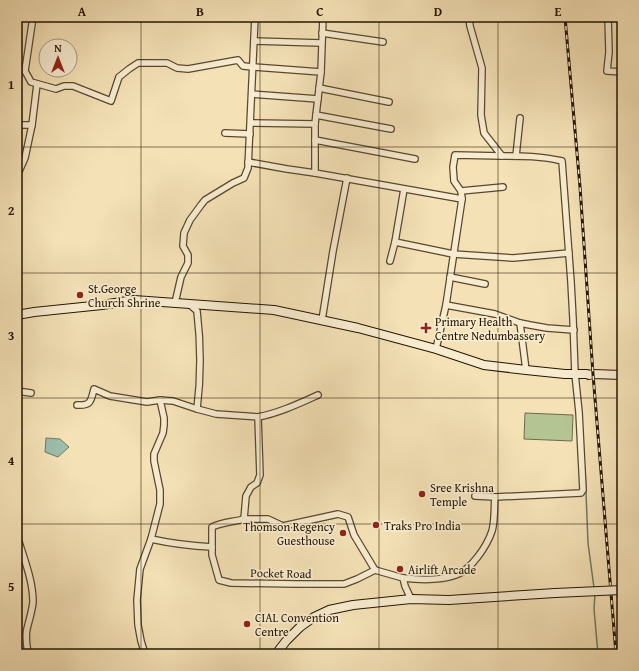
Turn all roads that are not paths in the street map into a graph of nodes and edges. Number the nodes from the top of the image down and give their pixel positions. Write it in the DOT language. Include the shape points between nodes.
graph roads {
  1 [pos="33,17"];
  2 [pos="255,17"];
  3 [pos="323,17"];
  4 [pos="469,17"];
  5 [pos="608,17"];
  6 [pos="322,33"];
  7 [pos="254,41"];
  8 [pos="382,42"];
  9 [pos="321,43"];
  10 [pos="253,67"];
  11 [pos="321,72"];
  12 [pos="622,72"];
  13 [pos="37,84"];
  14 [pos="319,88"];
  15 [pos="252,94"];
  16 [pos="318,98"];
  17 [pos="389,102"];
  18 [pos="316,115"];
  19 [pos="520,118"];
  20 [pos="251,123"];
  21 [pos="315,124"];
  22 [pos="17,125"];
  23 [pos="32,125"];
  24 [pos="391,129"];
  25 [pos="225,133"];
  26 [pos="250,134"];
  27 [pos="315,140"];
  28 [pos="502,156"];
  29 [pos="516,156"];
  30 [pos="415,159"];
  31 [pos="248,162"];
  32 [pos="315,173"];
  33 [pos="17,176"];
  34 [pos="347,178"];
  35 [pos="503,187"];
  36 [pos="404,189"];
  37 [pos="461,191"];
  38 [pos="462,199"];
  39 [pos="395,242"];
  40 [pos="569,253"];
  41 [pos="454,254"];
  42 [pos="390,261"];
  43 [pos="450,277"];
  44 [pos="485,284"];
  45 [pos="175,303"];
  46 [pos="189,304"];
  47 [pos="446,305"];
  48 [pos="17,315"];
  49 [pos="322,320"];
  50 [pos="520,322"];
  51 [pos="574,330"];
  52 [pos="436,348"];
  53 [pos="526,370"];
  54 [pos="575,374"];
  55 [pos="622,375"];
  56 [pos="17,391"];
  57 [pos="31,393"];
  58 [pos="318,395"];
  59 [pos="160,400"];
  60 [pos="77,405"];
  61 [pos="197,409"];
  62 [pos="258,416"];
  63 [pos="475,496"];
  64 [pos="495,497"];
  65 [pos="244,519"];
  66 [pos="17,535"];
  67 [pos="151,539"];
  68 [pos="212,547"];
  69 [pos="375,570"];
  70 [pos="403,578"];
  71 [pos="622,590"];
  72 [pos="411,598"];
  73 [pos="28,654"];
  74 [pos="145,654"];
  75 [pos="276,654"];
  1 -- 13 [label="street" via="25,71 31,82"];
  2 -- 7 [label="street"];
  3 -- 6 [label="street"];
  4 -- 28 [label="street" via="482,68 481,115 484,133"];
  5 -- 12 [label="street" via="607,72"];
  6 -- 8 [label="street"];
  6 -- 9 [label="street"];
  7 -- 9 [label="street"];
  7 -- 10 [label="street"];
  9 -- 11 [label="street"];
  10 -- 11 [label="street"];
  10 -- 13 [label="street" via="243,66 238,60 188,69 177,68 167,63 138,63 119,77 111,101 73,86 56,89"];
  10 -- 15 [label="street"];
  11 -- 14 [label="street"];
  13 -- 23 [label="street"];
  14 -- 16 [label="street"];
  14 -- 17 [label="street"];
  15 -- 16 [label="street"];
  15 -- 20 [label="street"];
  16 -- 18 [label="street"];
  18 -- 21 [label="street"];
  18 -- 24 [label="street"];
  19 -- 29 [label="street"];
  20 -- 21 [label="street"];
  20 -- 26 [label="street"];
  21 -- 27 [label="street"];
  22 -- 23 [label="street"];
  23 -- 33 [label="street" via="25,158"];
  25 -- 26 [label="street"];
  26 -- 31 [label="street"];
  27 -- 30 [label="street"];
  27 -- 32 [label="street"];
  28 -- 29 [label="street"];
  28 -- 37 [label="street" via="455,156 454,181"];
  29 -- 40 [label="street" via="562,161"];
  31 -- 32 [label="street"];
  31 -- 45 [label="street" via="244,178 205,200 190,220 184,233 183,246 188,255 188,263 181,277"];
  32 -- 34 [label="street"];
  34 -- 36 [label="street"];
  34 -- 49 [label="street"];
  35 -- 37 [label="street"];
  36 -- 38 [label="street"];
  36 -- 39 [label="street"];
  37 -- 38 [label="street"];
  38 -- 41 [label="street"];
  39 -- 41 [label="street"];
  39 -- 42 [label="street"];
  40 -- 41 [label="street" via="513,258"];
  40 -- 51 [label="street"];
  41 -- 43 [label="street"];
  43 -- 44 [label="street"];
  43 -- 47 [label="street"];
  45 -- 46 [label="main road"];
  45 -- 48 [label="main road" via="134,300"];
  46 -- 49 [label="main road" via="274,310"];
  46 -- 61 [label="street" via="197,311 200,336 200,390"];
  47 -- 50 [label="street" via="495,314"];
  47 -- 52 [label="street"];
  49 -- 52 [label="main road"];
  50 -- 51 [label="street"];
  50 -- 53 [label="street"];
  51 -- 54 [label="street"];
  52 -- 53 [label="main road" via="484,365"];
  53 -- 54 [label="main road"];
  54 -- 55 [label="main road"];
  54 -- 64 [label="street" via="582,492"];
  56 -- 57 [label="street"];
  58 -- 62 [label="street" via="293,407"];
  59 -- 60 [label="street" via="147,402 110,396 94,389 89,403"];
  59 -- 61 [label="street" via="173,401"];
  59 -- 67 [label="street" via="164,425 154,461 160,504"];
  61 -- 62 [label="street" via="216,414"];
  62 -- 65 [label="street" via="260,475 246,496"];
  63 -- 64 [label="street"];
  64 -- 70 [label="street" via="492,531 483,550 472,564 457,575 441,578"];
  65 -- 68 [label="street, Pocket Road" via="212,527"];
  65 -- 69 [label="street" via="268,519 283,526 338,514 348,517 354,535"];
  66 -- 73 [label="street" via="32,594 32,613 26,636"];
  67 -- 68 [label="street"];
  67 -- 74 [label="street" via="140,569 138,600 138,625"];
  68 -- 69 [label="street, Pocket Road" via="219,580 231,583 344,584"];
  69 -- 70 [label="street"];
  70 -- 72 [label="street"];
  71 -- 72 [label="main road, bridge" via="449,600"];
  72 -- 75 [label="main road" via="329,610 300,627"];
}
